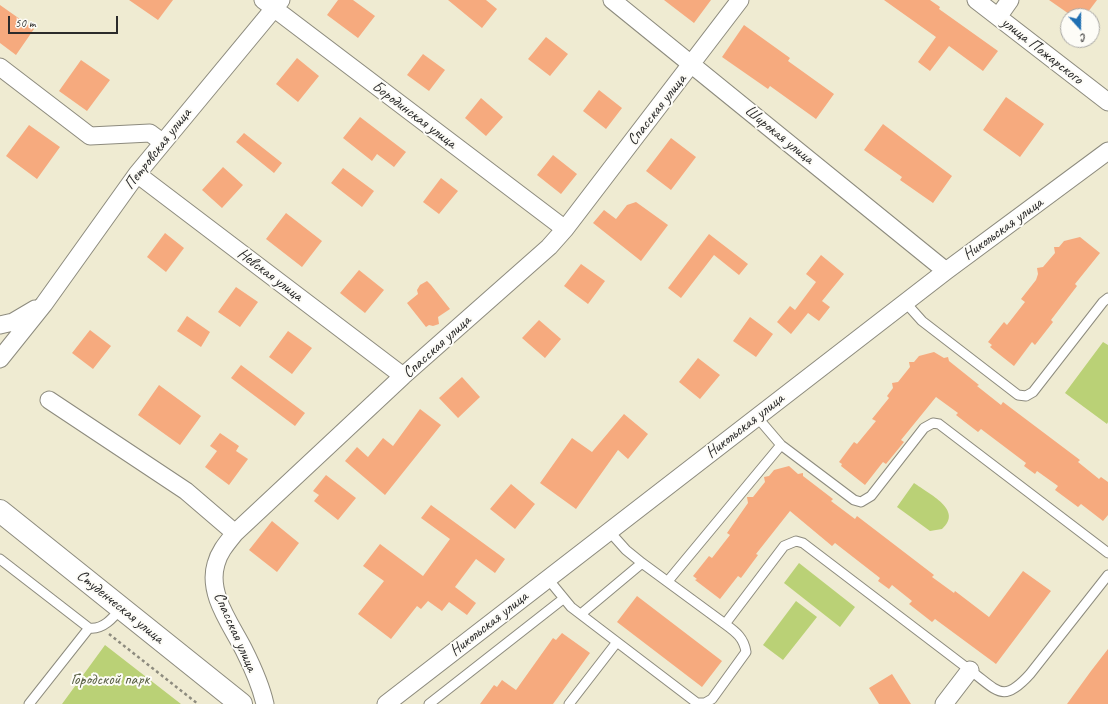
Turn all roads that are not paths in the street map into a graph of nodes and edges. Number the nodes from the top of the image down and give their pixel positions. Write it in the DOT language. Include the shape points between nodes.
graph roads {
  1 [pos="612,0"];
  2 [pos="740,0"];
  3 [pos="976,0"];
  4 [pos="1010,0"];
  5 [pos="272,3"];
  6 [pos="998,17"];
  7 [pos="692,64"];
  8 [pos="0,67"];
  9 [pos="1108,102"];
  10 [pos="162,142"];
  11 [pos="1108,151"];
  12 [pos="136,174"];
  13 [pos="564,229"];
  14 [pos="946,271"];
  15 [pos="1108,298"];
  16 [pos="905,302"];
  17 [pos="44,304"];
  18 [pos="0,325"];
  19 [pos="0,359"];
  20 [pos="403,376"];
  21 [pos="49,400"];
  22 [pos="757,417"];
  23 [pos="781,445"];
  24 [pos="0,511"];
  25 [pos="609,531"];
  26 [pos="235,533"];
  27 [pos="1108,553"];
  28 [pos="0,559"];
  29 [pos="642,563"];
  30 [pos="1108,575"];
  31 [pos="548,579"];
  32 [pos="668,581"];
  33 [pos="563,599"];
  34 [pos="121,608"];
  35 [pos="581,614"];
  36 [pos="725,624"];
  37 [pos="89,628"];
  38 [pos="617,642"];
  39 [pos="970,671"];
  40 [pos="395,701"];
  41 [pos="29,704"];
  42 [pos="241,704"];
  43 [pos="265,704"];
  44 [pos="429,704"];
  45 [pos="569,704"];
  46 [pos="944,704"];
  1 -- 7 [label="street, Широкая улица"];
  2 -- 7 [label="street, Спасская улица"];
  3 -- 6 [label="street, улица Пожарского"];
  4 -- 6 [label="street"];
  5 -- 10 [label="street, Петровская улица"];
  5 -- 13 [label="street, Бородинская улица"];
  6 -- 9 [label="street, улица Пожарского"];
  7 -- 13 [label="street, Спасская улица"];
  7 -- 14 [label="street, Широкая улица"];
  8 -- 10 [label="street" via="90,136 150,133"];
  10 -- 12 [label="street, Петровская улица"];
  11 -- 14 [label="street, Никольская улица"];
  12 -- 17 [label="street, Петровская улица"];
  12 -- 20 [label="street, Невская улица"];
  13 -- 20 [label="street, Спасская улица" via="549,247"];
  14 -- 16 [label="street, Никольская улица"];
  15 -- 16 [label="lane" via="1033,392 1026,396 1018,395 922,321"];
  16 -- 22 [label="street, Никольская улица"];
  17 -- 18 [label="street, Петровская улица" via="13,322"];
  17 -- 19 [label="street, Петровская улица"];
  20 -- 26 [label="street, Спасская улица"];
  21 -- 26 [label="street" via="186,491"];
  22 -- 23 [label="lane"];
  22 -- 25 [label="street, Никольская улица"];
  23 -- 27 [label="lane" via="854,500 861,502 871,496 924,428 932,423 939,424"];
  23 -- 32 [label="lane"];
  24 -- 34 [label="street, Студенческая улица"];
  25 -- 29 [label="lane"];
  25 -- 31 [label="street, Никольская улица"];
  26 -- 43 [label="street, Спасская улица" via="222,549 215,565 214,584 219,601 256,676"];
  28 -- 37 [label="lane"];
  29 -- 32 [label="lane"];
  29 -- 35 [label="lane"];
  30 -- 39 [label="lane" via="1030,674 1011,692 1002,693"];
  31 -- 33 [label="lane"];
  31 -- 40 [label="street, Никольская улица"];
  32 -- 36 [label="lane"];
  33 -- 35 [label="lane"];
  33 -- 44 [label="lane"];
  34 -- 37 [label="lane" via="105,624 95,629"];
  34 -- 42 [label="street, Студенческая улица"];
  35 -- 38 [label="lane"];
  36 -- 38 [label="lane" via="740,635 746,652 712,699 705,703 697,702"];
  36 -- 39 [label="lane" via="784,546 796,541 803,543"];
  37 -- 41 [label="lane"];
  38 -- 45 [label="lane"];
  39 -- 46 [label="street"];
}
